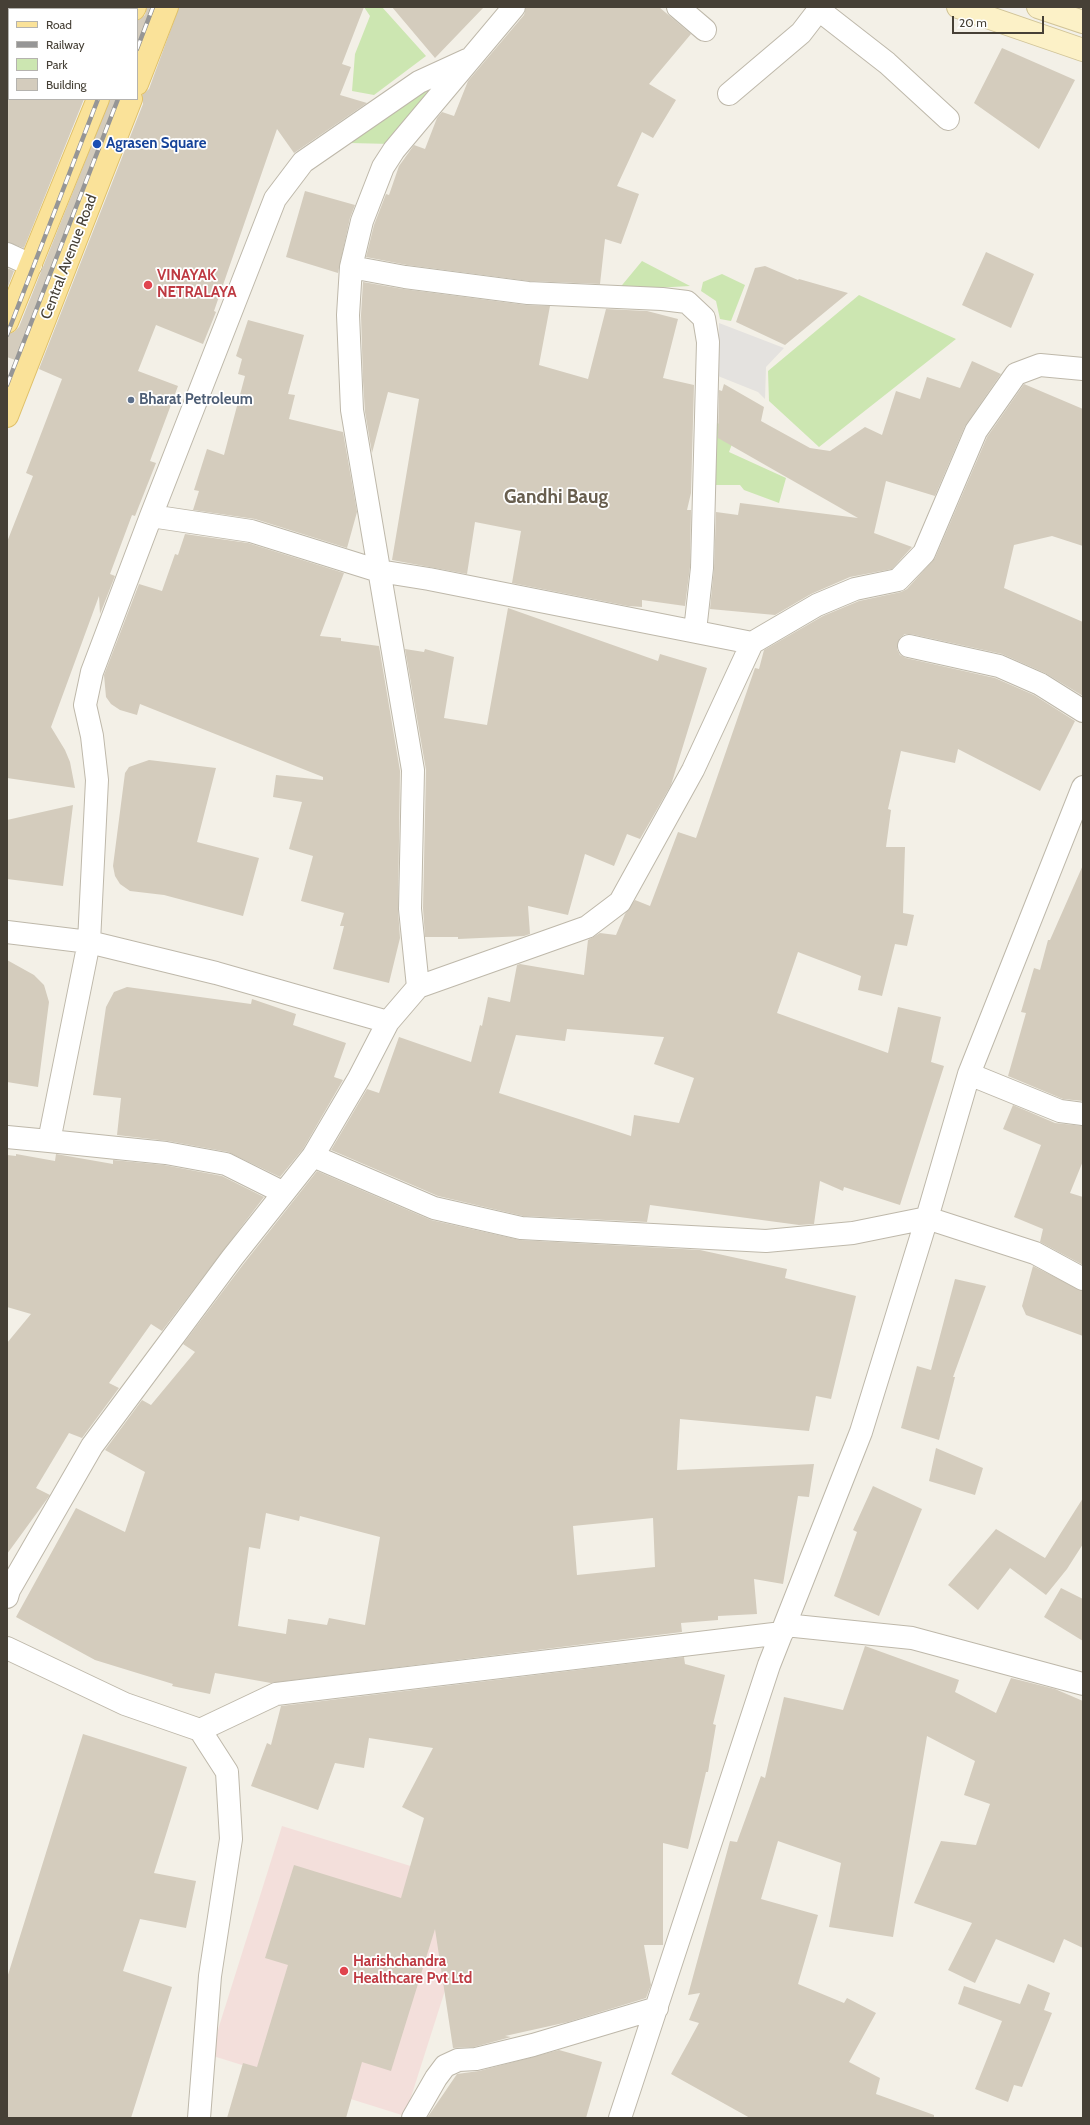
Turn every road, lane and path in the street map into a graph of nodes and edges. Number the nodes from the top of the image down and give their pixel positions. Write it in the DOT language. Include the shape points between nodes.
graph roads {
  1 [pos="167,7"];
  2 [pos="514,7"];
  3 [pos="678,7"];
  4 [pos="958,7"];
  5 [pos="1038,7"];
  6 [pos="820,8"];
  7 [pos="1083,22"];
  8 [pos="705,30"];
  9 [pos="1083,50"];
  10 [pos="474,56"];
  11 [pos="138,81"];
  12 [pos="729,94"];
  13 [pos="98,100"];
  14 [pos="131,100"];
  15 [pos="948,119"];
  16 [pos="7,254"];
  17 [pos="31,265"];
  18 [pos="352,267"];
  19 [pos="7,322"];
  20 [pos="1083,369"];
  21 [pos="7,416"];
  22 [pos="150,516"];
  23 [pos="379,571"];
  24 [pos="695,631"];
  25 [pos="752,643"];
  26 [pos="909,646"];
  27 [pos="1083,711"];
  28 [pos="1083,787"];
  29 [pos="7,932"];
  30 [pos="89,942"];
  31 [pos="418,987"];
  32 [pos="388,1022"];
  33 [pos="969,1074"];
  34 [pos="1083,1114"];
  35 [pos="7,1137"];
  36 [pos="49,1141"];
  37 [pos="313,1156"];
  38 [pos="282,1192"];
  39 [pos="927,1218"];
  40 [pos="1083,1279"];
  41 [pos="7,1597"];
  42 [pos="783,1629"];
  43 [pos="7,1648"];
  44 [pos="1083,1684"];
  45 [pos="200,1730"];
  46 [pos="657,2008"];
  47 [pos="200,2118"];
  48 [pos="413,2118"];
  49 [pos="620,2118"];
  1 -- 11 [label="main road"];
  2 -- 10 [label="street"];
  3 -- 8 [label="street"];
  4 -- 9 [label="main road"];
  5 -- 7 [label="main road"];
  6 -- 12 [label="street" via="801,33"];
  6 -- 15 [label="street"];
  10 -- 18 [label="street" via="394,150 383,167 362,221"];
  10 -- 22 [label="street" via="419,82 303,162 275,199"];
  13 -- 17 [label="main road, Central Avenue Road"];
  14 -- 21 [label="main road, Central Avenue Road"];
  16 -- 17 [label="street"];
  17 -- 19 [label="main road, Central Avenue Road"];
  18 -- 23 [label="street" via="348,314 352,410"];
  18 -- 24 [label="street" via="405,277 528,292 687,302 704,318 708,357 702,568"];
  20 -- 25 [label="street" via="1040,365 1016,374 976,431 924,553 898,580 855,589 817,605"];
  22 -- 23 [label="street" via="251,531"];
  22 -- 30 [label="street" via="92,672 85,705 92,736 97,780"];
  23 -- 24 [label="street"];
  23 -- 31 [label="street" via="413,770 410,909"];
  24 -- 25 [label="street"];
  25 -- 31 [label="street" via="693,770 620,902 587,927"];
  26 -- 27 [label="street" via="999,666 1040,684"];
  28 -- 33 [label="street"];
  29 -- 30 [label="street"];
  30 -- 32 [label="street" via="216,973"];
  30 -- 36 [label="street"];
  31 -- 32 [label="street"];
  32 -- 37 [label="street" via="359,1078"];
  33 -- 34 [label="street" via="1060,1111"];
  33 -- 39 [label="street"];
  35 -- 36 [label="street"];
  36 -- 38 [label="street" via="166,1153 226,1164"];
  37 -- 38 [label="street"];
  37 -- 39 [label="street" via="434,1208 521,1228 766,1241 853,1233"];
  38 -- 41 [label="street" via="92,1446"];
  39 -- 40 [label="street" via="1035,1253"];
  39 -- 42 [label="street" via="861,1432"];
  42 -- 44 [label="street" via="912,1638"];
  42 -- 45 [label="street" via="276,1694"];
  42 -- 46 [label="street"];
  43 -- 45 [label="street" via="125,1704"];
  45 -- 47 [label="street" via="228,1772 230,1839 210,1976"];
  46 -- 48 [label="street" via="533,2045 458,2060 445,2066"];
  46 -- 49 [label="street"];
}
